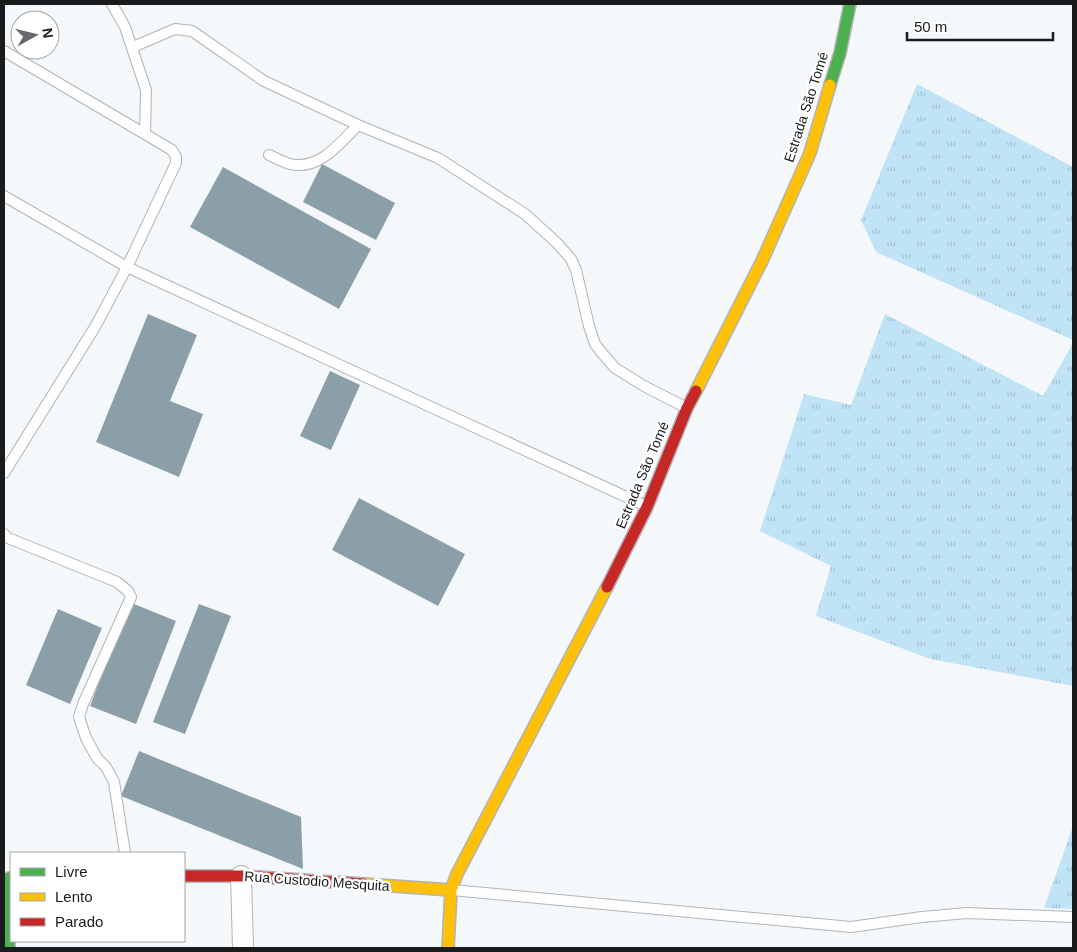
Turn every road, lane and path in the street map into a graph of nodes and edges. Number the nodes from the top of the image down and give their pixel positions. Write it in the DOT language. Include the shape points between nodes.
graph roads {
  1 [pos="112,4"];
  2 [pos="850,4"];
  3 [pos="133,46"];
  4 [pos="4,52"];
  5 [pos="358,125"];
  6 [pos="145,134"];
  7 [pos="269,155"];
  8 [pos="4,196"];
  9 [pos="127,267"];
  10 [pos="687,408"];
  11 [pos="4,473"];
  12 [pos="647,507"];
  13 [pos="4,534"];
  14 [pos="125,852"];
  15 [pos="185,876"];
  16 [pos="242,876"];
  17 [pos="8,878"];
  18 [pos="451,890"];
  19 [pos="1073,917"];
  20 [pos="9,948"];
  21 [pos="243,948"];
  22 [pos="448,948"];
  1 -- 3 [label="lane"];
  2 -- 10 [label="street, Estrada São Tomé" via="840,53 810,153 762,262"];
  3 -- 5 [label="lane" via="175,29 192,30 264,81"];
  3 -- 6 [label="lane" via="146,90"];
  4 -- 6 [label="lane"];
  5 -- 7 [label="lane" via="318,161 291,164"];
  5 -- 10 [label="lane" via="438,158 525,214 571,259 589,326 602,353 615,368"];
  6 -- 9 [label="lane" via="172,150 176,163"];
  8 -- 9 [label="lane"];
  9 -- 11 [label="lane" via="95,327"];
  9 -- 12 [label="lane"];
  10 -- 12 [label="street, Estrada São Tomé"];
  12 -- 18 [label="street, Estrada São Tomé"];
  13 -- 14 [label="lane" via="118,582 131,597 79,717 86,738 114,782"];
  15 -- 16 [label="street, Rua Custodio Mesquita"];
  16 -- 18 [label="street, Rua Custodio Mesquita"];
  16 -- 21 [label="street"];
  17 -- 20 [label="street"];
  18 -- 19 [label="lane" via="851,927 967,913"];
  18 -- 22 [label="street, Estrada São Tomé"];
}
